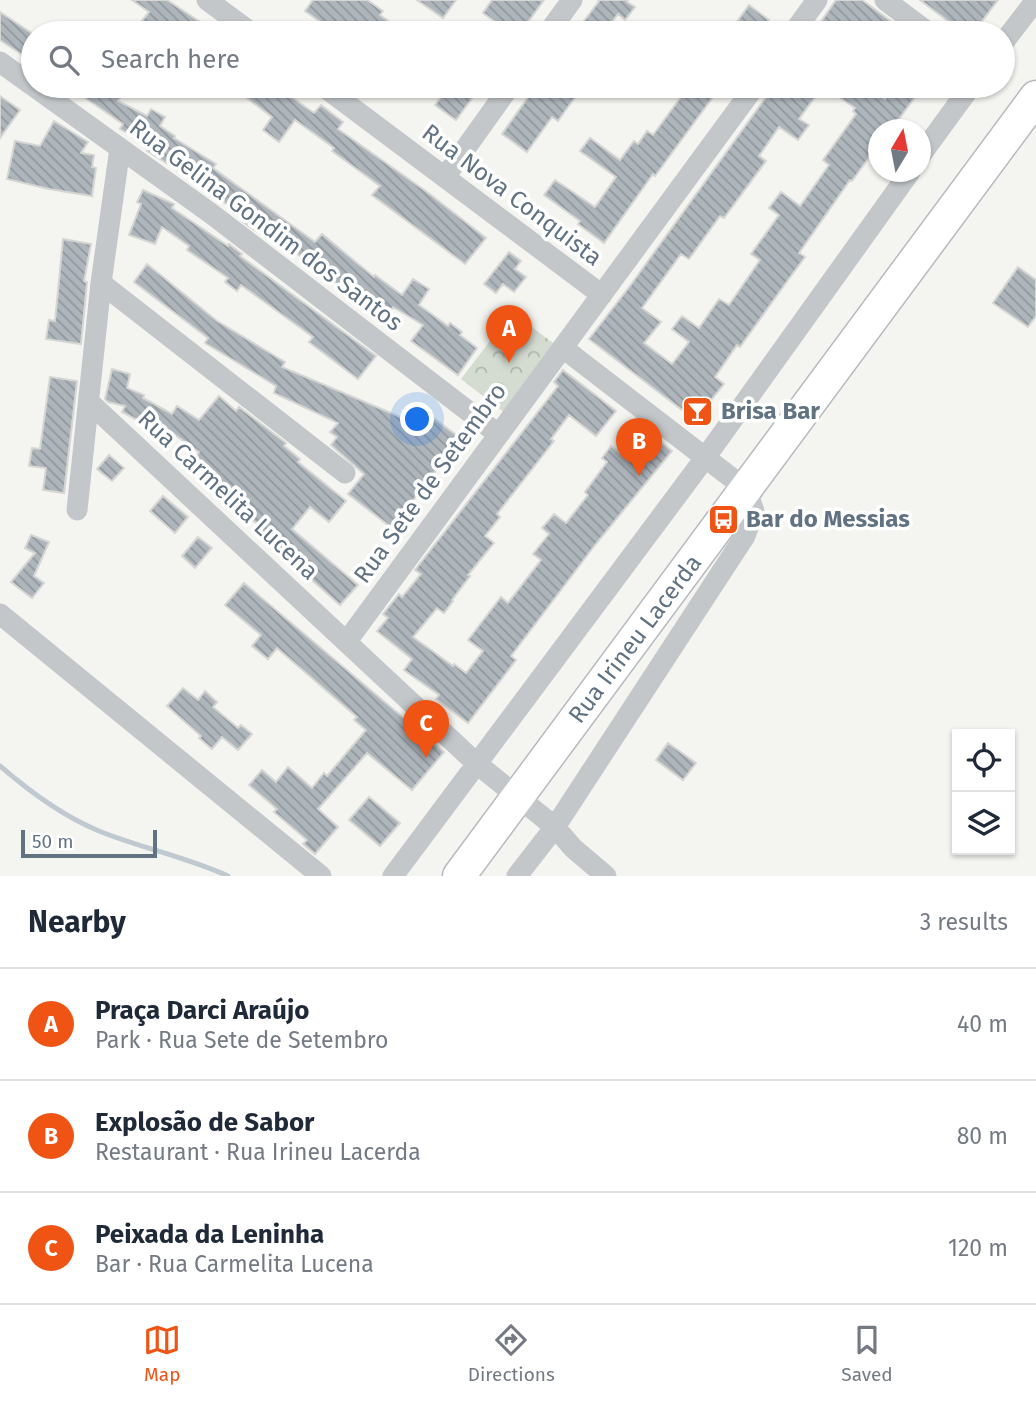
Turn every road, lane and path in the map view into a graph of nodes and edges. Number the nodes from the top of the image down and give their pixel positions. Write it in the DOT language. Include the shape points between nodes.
graph roads {
  1 [pos="207,0"];
  2 [pos="572,0"];
  3 [pos="817,0"];
  4 [pos="885,0"];
  5 [pos="1036,0"];
  6 [pos="236,21"];
  7 [pos="557,21"];
  8 [pos="802,21"];
  9 [pos="913,21"];
  10 [pos="1015,27"];
  11 [pos="0,62"];
  12 [pos="21,77"];
  13 [pos="1036,97"];
  14 [pos="50,98"];
  15 [pos="339,98"];
  16 [pos="501,98"];
  17 [pos="746,98"];
  18 [pos="962,98"];
  19 [pos="931,141"];
  20 [pos="120,148"];
  21 [pos="445,177"];
  22 [pos="903,182"];
  23 [pos="101,283"];
  24 [pos="602,295"];
  25 [pos="563,348"];
  26 [pos="89,402"];
  27 [pos="498,434"];
  28 [pos="705,458"];
  29 [pos="345,473"];
  30 [pos="746,489"];
  31 [pos="77,510"];
  32 [pos="0,614"];
  33 [pos="347,641"];
  34 [pos="476,763"];
  35 [pos="518,797"];
  36 [pos="555,827"];
  37 [pos="321,876"];
  38 [pos="393,876"];
  39 [pos="459,876"];
  40 [pos="517,876"];
  41 [pos="606,876"];
  1 -- 6 [label="street"];
  2 -- 7 [label="street"];
  3 -- 8 [label="street"];
  4 -- 9 [label="street"];
  5 -- 10 [label="street"];
  11 -- 12 [label="street, Rua Gelina Gondim dos Santos"];
  13 -- 30 [label="main road, Rua Irineu Lacerda"];
  14 -- 20 [label="street, Rua Gelina Gondim dos Santos"];
  15 -- 21 [label="street, Rua Nova Conquista"];
  16 -- 21 [label="street"];
  17 -- 24 [label="street, Rua Sete de Setembro"];
  18 -- 19 [label="street"];
  20 -- 23 [label="street"];
  20 -- 27 [label="street, Rua Gelina Gondim dos Santos"];
  21 -- 24 [label="street, Rua Nova Conquista"];
  22 -- 28 [label="street"];
  23 -- 26 [label="street"];
  23 -- 29 [label="street"];
  24 -- 25 [label="street, Rua Sete de Setembro"];
  25 -- 27 [label="street, Rua Sete de Setembro"];
  25 -- 28 [label="street"];
  26 -- 31 [label="street"];
  26 -- 33 [label="street, Rua Carmelita Lucena"];
  27 -- 33 [label="street, Rua Sete de Setembro"];
  28 -- 30 [label="street"];
  28 -- 34 [label="street"];
  30 -- 35 [label="main road, Rua Irineu Lacerda"];
  30 -- 36 [label="street" via="754,511 745,536"];
  32 -- 37 [label="street"];
  33 -- 34 [label="street, Rua Carmelita Lucena"];
  34 -- 35 [label="street, Rua Carmelita Lucena"];
  34 -- 38 [label="street"];
  35 -- 36 [label="street, Rua Carmelita Lucena"];
  35 -- 39 [label="main road, Rua Irineu Lacerda"];
  36 -- 40 [label="street"];
  36 -- 41 [label="street, Rua Carmelita Lucena"];
}
